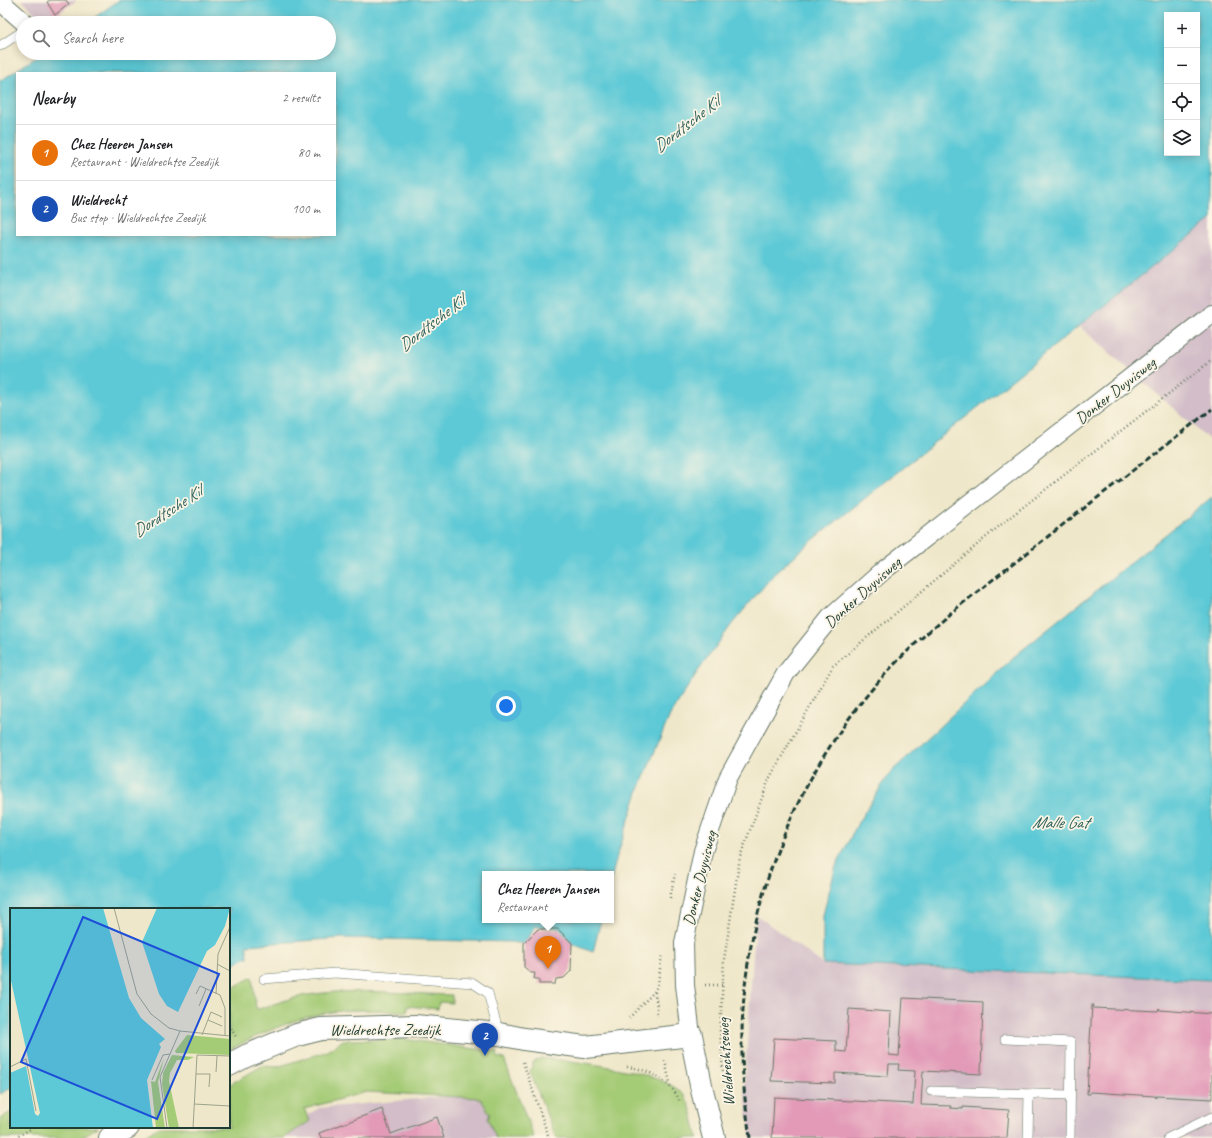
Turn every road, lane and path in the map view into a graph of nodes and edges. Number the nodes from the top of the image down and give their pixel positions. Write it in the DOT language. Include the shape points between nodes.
graph roads {
  1 [pos="0,1"];
  2 [pos="17,16"];
  3 [pos="16,36"];
  4 [pos="0,46"];
  5 [pos="1212,314"];
  6 [pos="1212,360"];
  7 [pos="676,872"];
  8 [pos="670,902"];
  9 [pos="663,949"];
  10 [pos="264,979"];
  11 [pos="655,991"];
  12 [pos="499,1034"];
  13 [pos="691,1035"];
  14 [pos="524,1039"];
  15 [pos="1005,1039"];
  16 [pos="230,1065"];
  17 [pos="623,1066"];
  18 [pos="723,1079"];
  19 [pos="931,1090"];
  20 [pos="1029,1094"];
  21 [pos="1070,1095"];
  22 [pos="682,1108"];
  23 [pos="1212,1117"];
  24 [pos="32,1128"];
  25 [pos="126,1128"];
  26 [pos="14,1138"];
  27 [pos="110,1138"];
  28 [pos="549,1138"];
  29 [pos="714,1138"];
  30 [pos="1028,1138"];
  31 [pos="1070,1138"];
  32 [pos="1168,1138"];
  1 -- 2 [label="street"];
  3 -- 4 [label="lane"];
  5 -- 13 [label="street, Donker Duyvisweg" via="884,570 830,618 786,673 728,778 703,852 684,943 685,985"];
  6 -- 18 [label="path, Wieldrechtseweg" via="1009,518 833,666 769,779 740,856 722,985 720,1031"];
  7 -- 8 [label="path, Donker Duyvisweg"];
  9 -- 11 [label="path"];
  10 -- 12 [label="lane" via="335,973 473,983 488,993"];
  12 -- 14 [label="street, Wieldrechtse Zeedijk"];
  12 -- 16 [label="street, Wieldrechtse Zeedijk" via="415,1026 321,1029 297,1035"];
  13 -- 14 [label="street, Wieldrechtse Zeedijk" via="585,1047"];
  13 -- 29 [label="street, Wieldrechtseweg"];
  14 -- 28 [label="path" via="522,1064"];
  15 -- 21 [label="lane" via="1071,1042"];
  17 -- 22 [label="path" via="639,1068 670,1084"];
  19 -- 20 [label="lane"];
  20 -- 21 [label="lane"];
  20 -- 30 [label="lane"];
  21 -- 31 [label="lane"];
  23 -- 32 [label="lane"];
  24 -- 26 [label="path"];
  25 -- 27 [label="street"];
}
